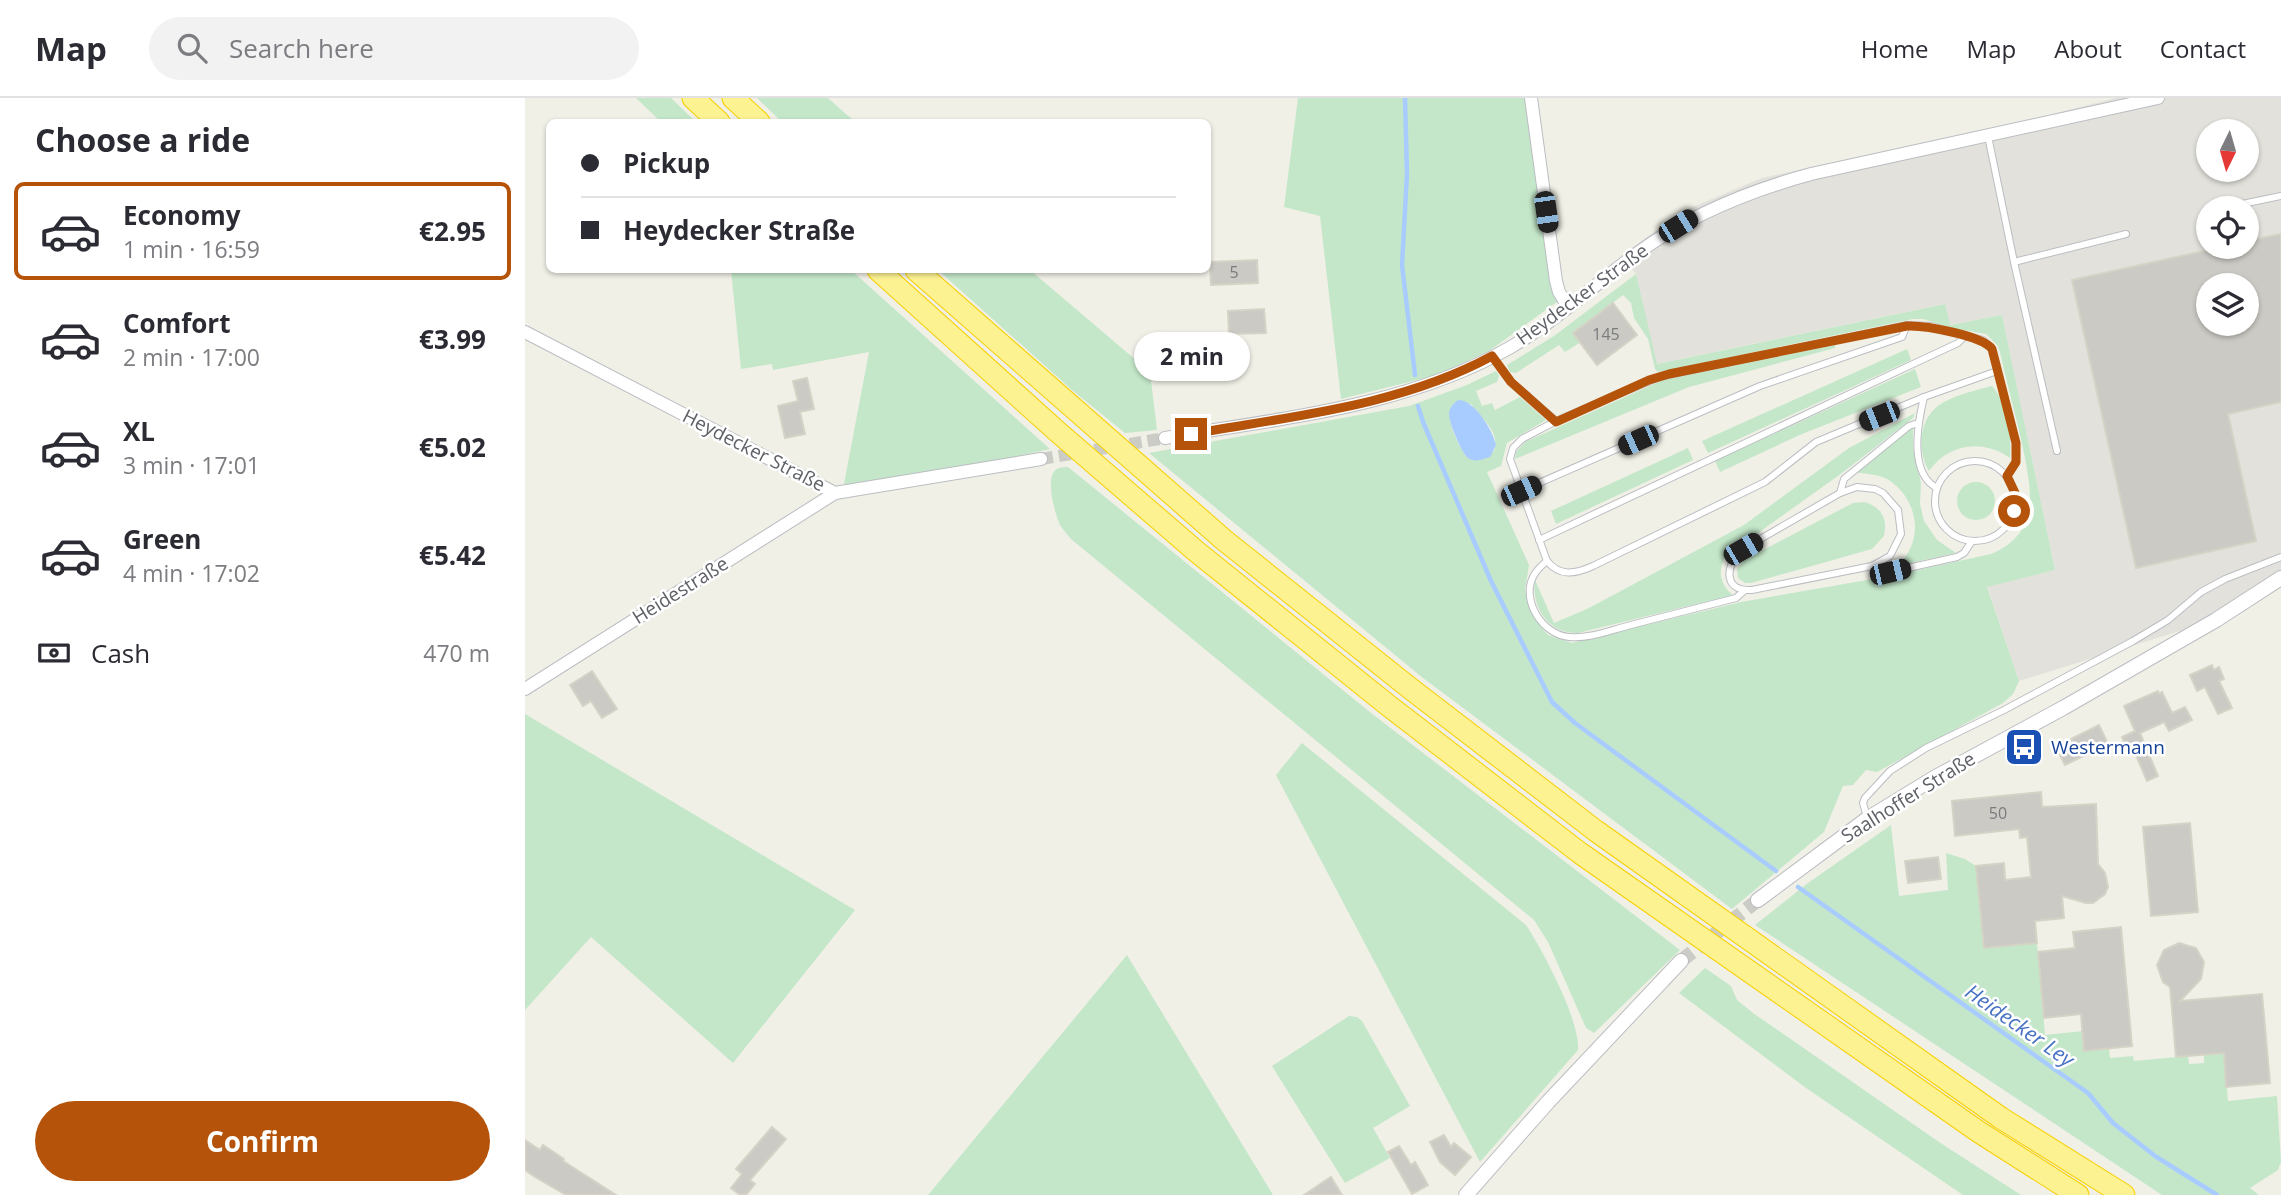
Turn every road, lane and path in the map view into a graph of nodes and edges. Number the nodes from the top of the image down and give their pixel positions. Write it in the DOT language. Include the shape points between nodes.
graph roads {
  1 [pos="693,98"];
  2 [pos="733,98"];
  3 [pos="1531,98"];
  4 [pos="2158,98"];
  5 [pos="716,119"];
  6 [pos="756,119"];
  7 [pos="1988,136"];
  8 [pos="2281,196"];
  9 [pos="2259,201"];
  10 [pos="2126,234"];
  11 [pos="2014,262"];
  12 [pos="881,273"];
  13 [pos="919,273"];
  14 [pos="1568,307"];
  15 [pos="1907,326"];
  16 [pos="525,332"];
  17 [pos="1965,336"];
  18 [pos="1492,356"];
  19 [pos="1997,371"];
  20 [pos="1924,397"];
  21 [pos="1556,422"];
  22 [pos="1918,424"];
  23 [pos="1165,438"];
  24 [pos="2057,451"];
  25 [pos="1041,459"];
  26 [pos="2007,476"];
  27 [pos="1937,488"];
  28 [pos="1521,491"];
  29 [pos="835,492"];
  30 [pos="1840,493"];
  31 [pos="1539,540"];
  32 [pos="1972,541"];
  33 [pos="2281,558"];
  34 [pos="1547,561"];
  35 [pos="1872,566"];
  36 [pos="2281,578"];
  37 [pos="1745,590"];
  38 [pos="525,689"];
  39 [pos="1867,819"];
  40 [pos="1758,900"];
  41 [pos="1681,961"];
  42 [pos="1466,1195"];
  43 [pos="2078,1195"];
  44 [pos="2124,1195"];
  1 -- 5 [label="highway"];
  2 -- 6 [label="highway"];
  3 -- 14 [label="street" via="1556,281"];
  4 -- 7 [label="street, Heydecker Straße"];
  7 -- 11 [label="lane"];
  7 -- 14 [label="street, Heydecker Straße" via="1811,174 1750,192 1692,218 1640,251"];
  8 -- 9 [label="lane"];
  10 -- 11 [label="lane"];
  11 -- 24 [label="lane"];
  12 -- 43 [label="highway" via="1197,552 1389,706 1580,853 1979,1132"];
  13 -- 44 [label="highway" via="1224,540 1574,814 2001,1118"];
  14 -- 18 [label="street, Heydecker Straße"];
  15 -- 17 [label="lane" via="1931,326"];
  15 -- 21 [label="lane" via="1659,377"];
  15 -- 28 [label="lane" via="1902,337 1761,386"];
  16 -- 29 [label="street, Heydecker Straße"];
  17 -- 19 [label="lane" via="1989,344"];
  17 -- 31 [label="lane"];
  18 -- 21 [label="lane" via="1511,382"];
  18 -- 23 [label="street, Heydecker Straße" via="1400,393"];
  19 -- 20 [label="lane"];
  19 -- 26 [label="lane" via="2017,452"];
  20 -- 22 [label="lane"];
  20 -- 34 [label="lane" via="1816,443 1765,482 1581,571 1562,573"];
  21 -- 28 [label="lane" via="1513,448 1511,465"];
  22 -- 27 [label="lane" via="1924,474"];
  22 -- 30 [label="lane" via="1909,426 1849,473"];
  25 -- 29 [label="street, Heydecker Straße"];
  26 -- 27 [label="lane" via="1993,465 1965,462 1948,471"];
  26 -- 32 [label="lane" via="2016,502 2011,520 1997,535"];
  27 -- 32 [label="lane" via="1935,507 1943,525 1959,538"];
  28 -- 31 [label="lane"];
  29 -- 38 [label="street, Heidestraße"];
  30 -- 35 [label="lane" via="1857,487 1875,489 1898,510 1899,542 1890,556"];
  30 -- 37 [label="lane" via="1735,555 1728,574"];
  31 -- 34 [label="lane"];
  32 -- 35 [label="lane" via="1964,554 1957,556 1890,572"];
  33 -- 39 [label="lane" via="2225,579 2133,641 1926,748 1891,771 1865,798"];
  34 -- 37 [label="lane" via="1533,575 1531,599 1546,628 1560,636 1587,636 1736,598"];
  35 -- 37 [label="lane"];
  36 -- 39 [label="street, Saalhoffer Straße" via="2216,620"];
  39 -- 40 [label="street, Saalhoffer Straße"];
  41 -- 42 [label="street"];
}
